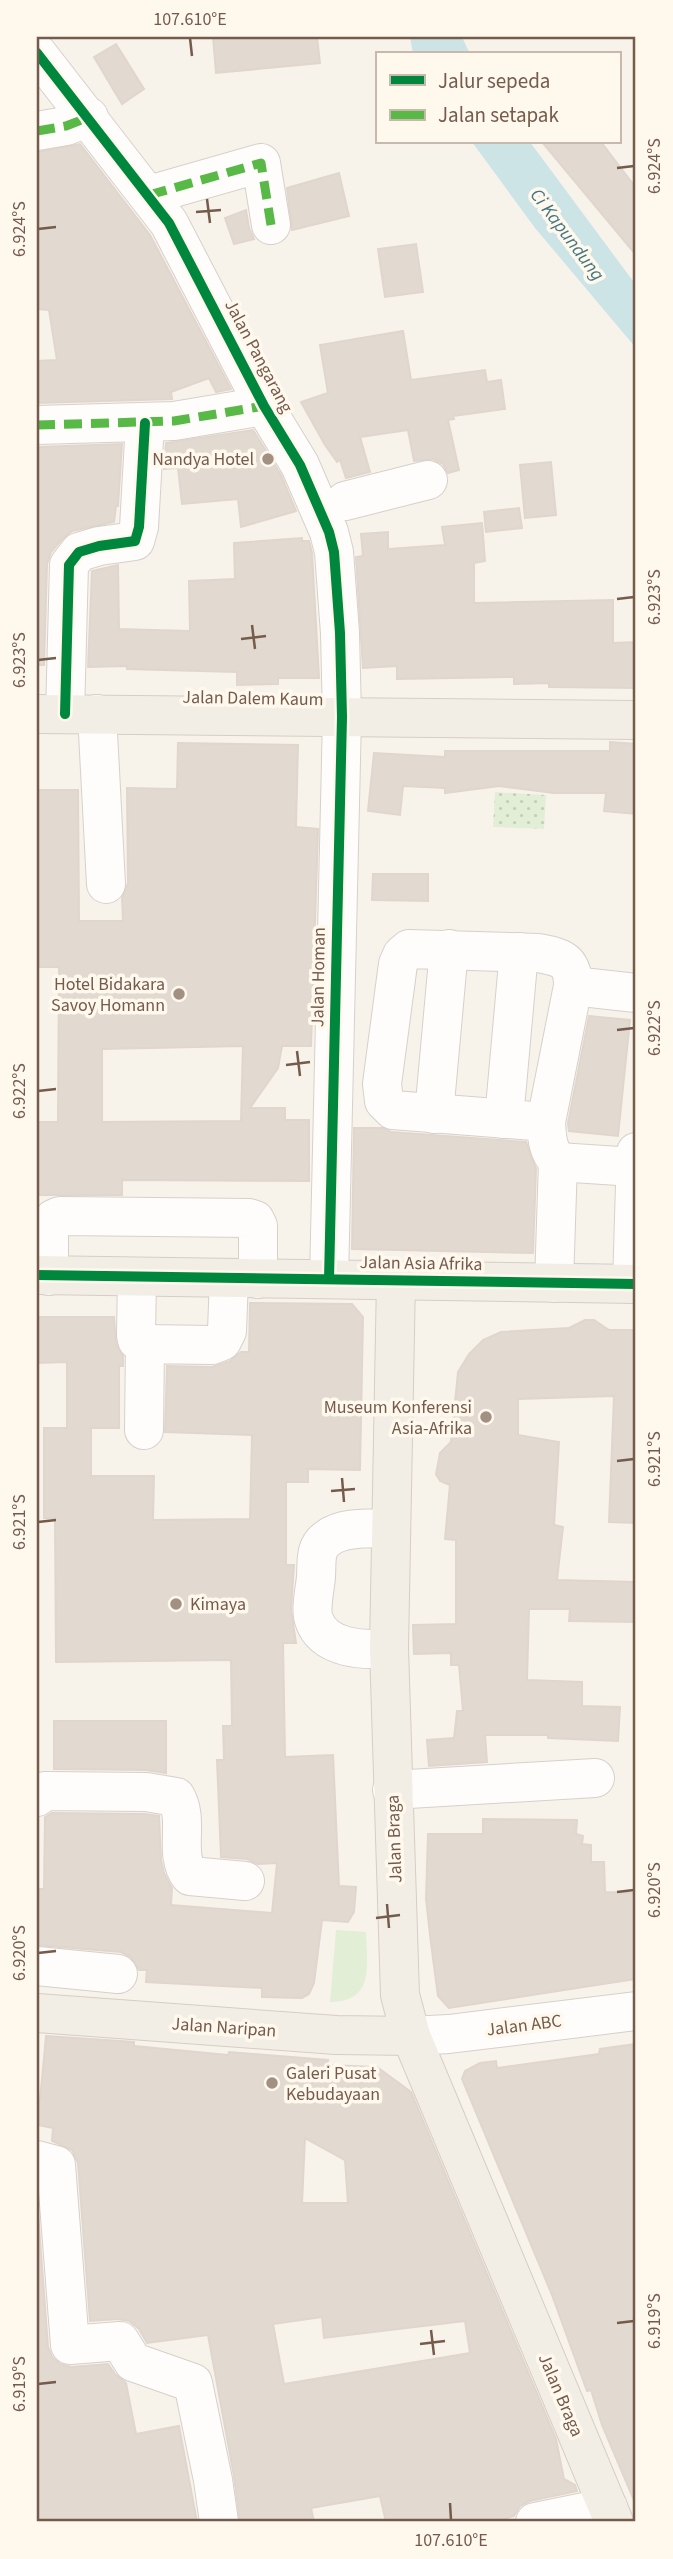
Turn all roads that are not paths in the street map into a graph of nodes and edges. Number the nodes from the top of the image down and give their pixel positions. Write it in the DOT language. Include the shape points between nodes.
graph roads {
  1 [pos="37,53"];
  2 [pos="89,117"];
  3 [pos="37,131"];
  4 [pos="149,195"];
  5 [pos="271,225"];
  6 [pos="264,406"];
  7 [pos="145,423"];
  8 [pos="37,425"];
  9 [pos="428,480"];
  10 [pos="345,501"];
  11 [pos="75,556"];
  12 [pos="37,557"];
  13 [pos="66,714"];
  14 [pos="342,717"];
  15 [pos="636,720"];
  16 [pos="106,884"];
  17 [pos="449,948"];
  18 [pos="519,952"];
  19 [pos="573,986"];
  20 [pos="636,993"];
  21 [pos="434,1114"];
  22 [pos="504,1119"];
  23 [pos="546,1122"];
  24 [pos="635,1160"];
  25 [pos="558,1162"];
  26 [pos="45,1267"];
  27 [pos="249,1269"];
  28 [pos="137,1277"];
  29 [pos="329,1279"];
  30 [pos="396,1280"];
  31 [pos="554,1283"];
  32 [pos="634,1284"];
  33 [pos="145,1344"];
  34 [pos="144,1430"];
  35 [pos="391,1528"];
  36 [pos="389,1648"];
  37 [pos="595,1778"];
  38 [pos="392,1790"];
  39 [pos="37,1797"];
  40 [pos="246,1881"];
  41 [pos="37,1966"];
  42 [pos="118,1974"];
  43 [pos="636,2011"];
  44 [pos="37,2013"];
  45 [pos="411,2036"];
  46 [pos="37,2160"];
  47 [pos="611,2515"];
  48 [pos="219,2522"];
  49 [pos="535,2522"];
  1 -- 2 [label="street, Jalan Pangarang"];
  2 -- 3 [label="street"];
  2 -- 4 [label="street, Jalan Pangarang"];
  4 -- 5 [label="street" via="261,163"];
  4 -- 6 [label="street, Jalan Pangarang" via="190,260"];
  6 -- 7 [label="street"];
  6 -- 14 [label="street, Jalan Pangarang" via="300,466 329,532 340,633"];
  7 -- 8 [label="street"];
  7 -- 11 [label="street" via="135,541 99,546"];
  9 -- 10 [label="street"];
  11 -- 12 [label="street"];
  11 -- 13 [label="street" via="69,565"];
  13 -- 14 [label="main road, Jalan Dalem Kaum"];
  13 -- 16 [label="street"];
  14 -- 15 [label="main road, Jalan Dalem Kaum"];
  14 -- 29 [label="street, Jalan Homan"];
  17 -- 18 [label="street"];
  17 -- 21 [label="street"];
  17 -- 21 [label="street" via="409,949 402,955 382,1084 384,1101 393,1110"];
  18 -- 19 [label="street" via="567,962"];
  18 -- 22 [label="street"];
  19 -- 20 [label="street"];
  19 -- 23 [label="street"];
  21 -- 22 [label="street"];
  22 -- 23 [label="street"];
  23 -- 25 [label="street" via="547,1143"];
  24 -- 25 [label="street"];
  24 -- 32 [label="street"];
  25 -- 31 [label="street"];
  26 -- 27 [label="street" via="49,1225 60,1216 74,1216 249,1218 258,1226"];
  26 -- 28 [label="main road, Jalan Asia Afrika"];
  27 -- 28 [label="main road, Jalan Asia Afrika"];
  27 -- 29 [label="main road, Jalan Asia Afrika"];
  27 -- 33 [label="street" via="222,1340 212,1345"];
  28 -- 33 [label="street" via="136,1335"];
  29 -- 30 [label="main road, Jalan Asia Afrika"];
  30 -- 31 [label="main road, Jalan Asia Afrika"];
  30 -- 35 [label="main road, Jalan Braga"];
  31 -- 32 [label="main road, Jalan Asia Afrika"];
  33 -- 34 [label="street"];
  35 -- 36 [label="main road, Jalan Braga"];
  35 -- 36 [label="street" via="346,1531 328,1537 317,1549 313,1618 339,1645"];
  36 -- 38 [label="main road, Jalan Braga"];
  37 -- 38 [label="street"];
  38 -- 45 [label="main road, Jalan Braga" via="400,1995"];
  39 -- 40 [label="street" via="45,1791 146,1792 176,1797 182,1807 183,1867 190,1876"];
  41 -- 42 [label="street"];
  43 -- 45 [label="street, Jalan ABC"];
  44 -- 45 [label="main road, Jalan Naripan" via="336,2035"];
  45 -- 47 [label="main road, Jalan Braga"];
  46 -- 48 [label="street" via="56,2165 70,2345 120,2341 133,2362 193,2383"];
  47 -- 49 [label="street"];
}
